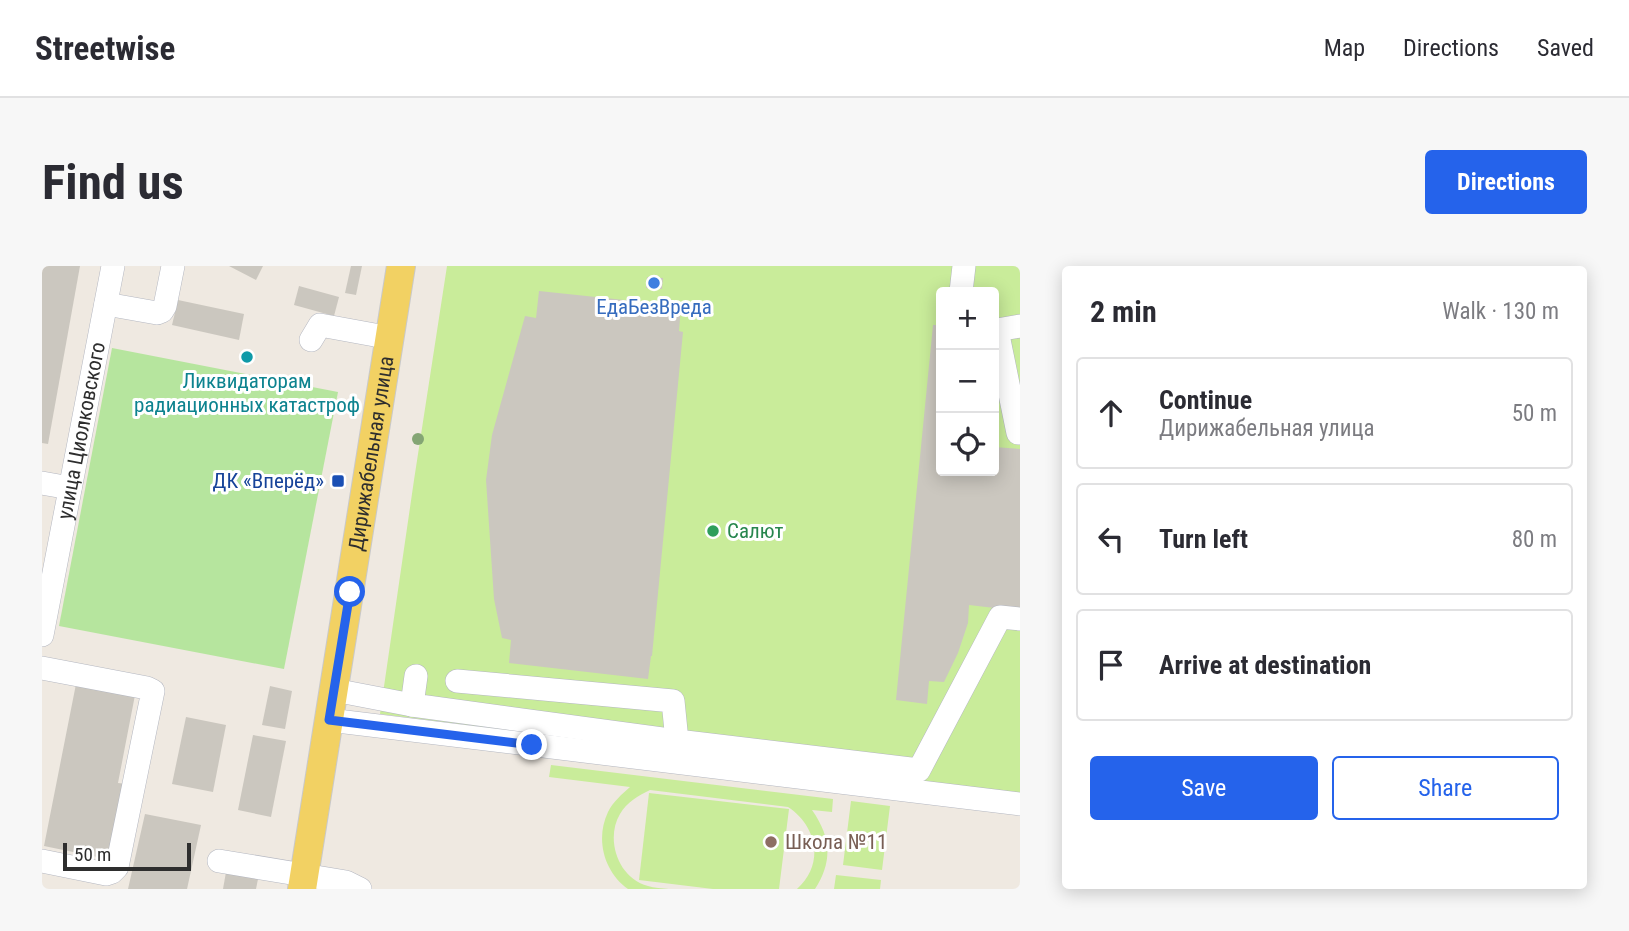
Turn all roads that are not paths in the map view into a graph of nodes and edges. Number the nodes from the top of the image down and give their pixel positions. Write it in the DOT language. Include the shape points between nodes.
graph roads {
  1 [pos="113,266"];
  2 [pos="173,266"];
  3 [pos="401,266"];
  4 [pos="964,266"];
  5 [pos="962,287"];
  6 [pos="106,304"];
  7 [pos="1020,326"];
  8 [pos="999,329"];
  9 [pos="391,338"];
  10 [pos="311,340"];
  11 [pos="999,347"];
  12 [pos="1020,433"];
  13 [pos="42,483"];
  14 [pos="70,488"];
  15 [pos="1020,619"];
  16 [pos="42,635"];
  17 [pos="42,667"];
  18 [pos="416,676"];
  19 [pos="457,681"];
  20 [pos="334,691"];
  21 [pos="412,705"];
  22 [pos="329,720"];
  23 [pos="677,741"];
  24 [pos="1020,804"];
  25 [pos="42,860"];
  26 [pos="219,861"];
  27 [pos="303,882"];
  28 [pos="350,887"];
  1 -- 6 [label="street, улица Циолковского"];
  2 -- 6 [label="street" via="162,311"];
  3 -- 9 [label="main road, Дирижабельная улица"];
  4 -- 5 [label="street"];
  6 -- 14 [label="street, улица Циолковского"];
  7 -- 8 [label="street"];
  9 -- 10 [label="street" via="320,326"];
  9 -- 20 [label="main road, Дирижабельная улица"];
  11 -- 12 [label="street"];
  13 -- 14 [label="street"];
  14 -- 16 [label="street, улица Циолковского"];
  15 -- 23 [label="street" via="1000,617 919,770"];
  17 -- 25 [label="street" via="153,691 117,867 106,874"];
  18 -- 21 [label="street"];
  19 -- 23 [label="street" via="673,701"];
  20 -- 21 [label="street"];
  20 -- 22 [label="main road, Дирижабельная улица"];
  21 -- 23 [label="street"];
  22 -- 24 [label="street"];
  22 -- 27 [label="main road, Дирижабельная улица"];
  26 -- 27 [label="street"];
  27 -- 28 [label="street"];
}
